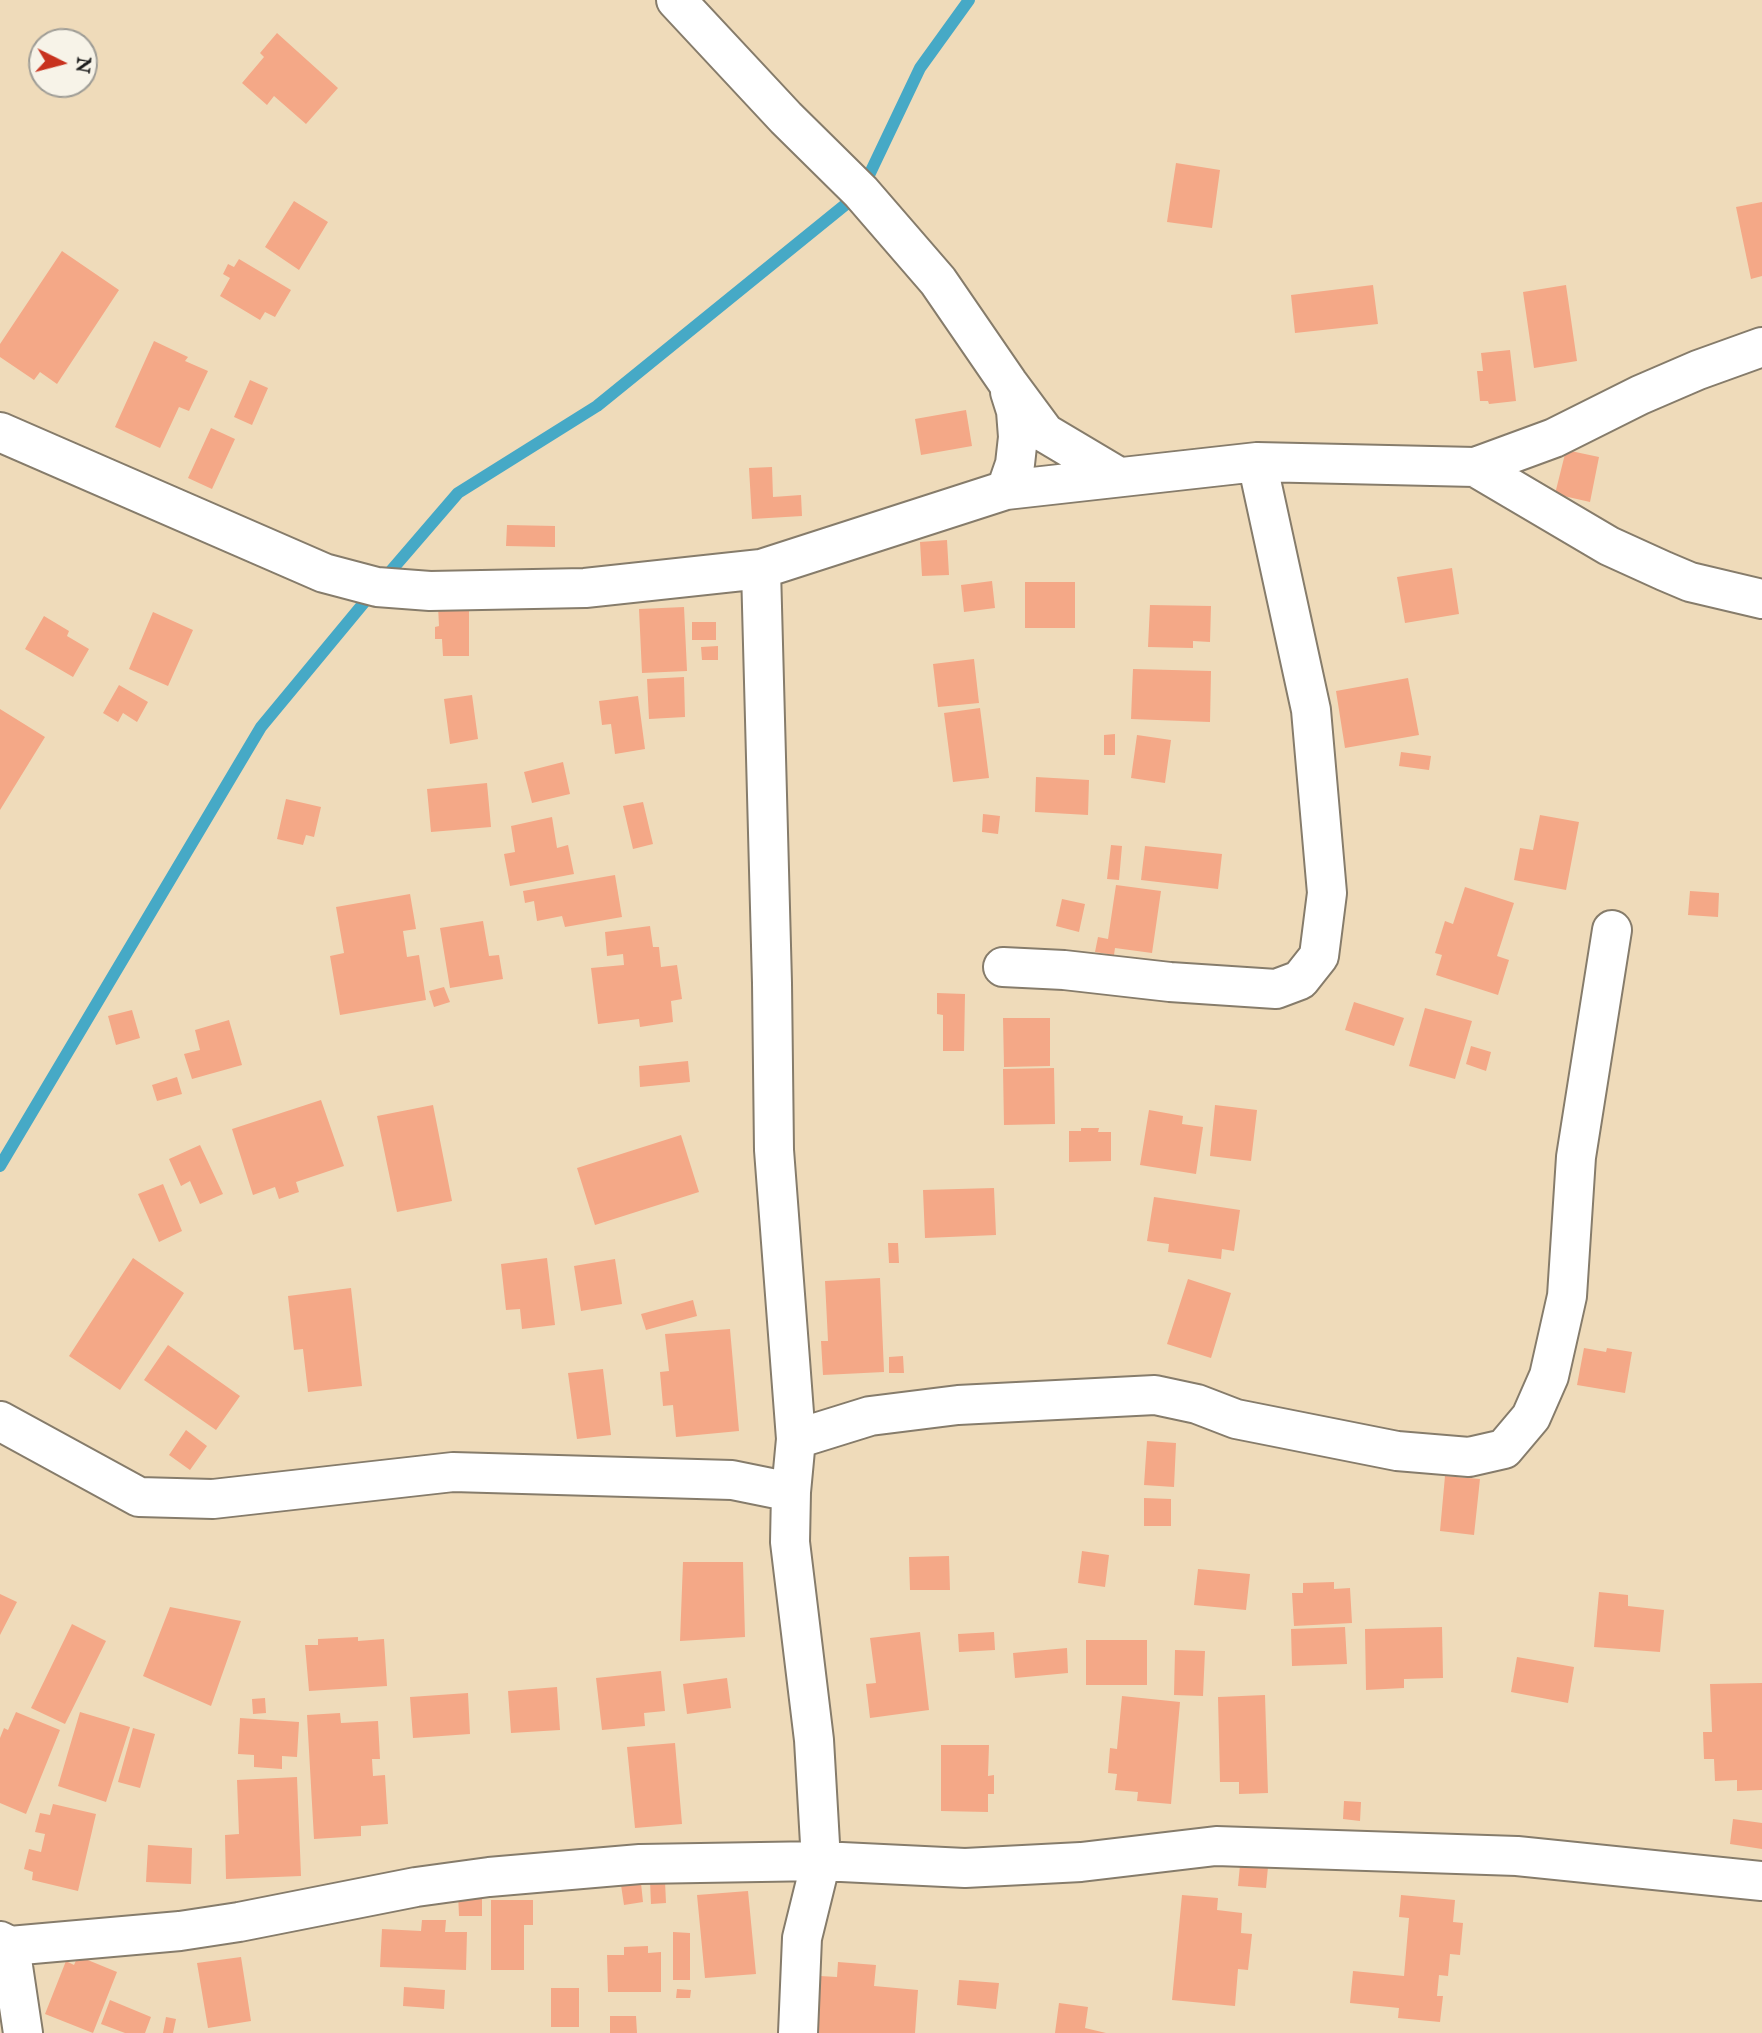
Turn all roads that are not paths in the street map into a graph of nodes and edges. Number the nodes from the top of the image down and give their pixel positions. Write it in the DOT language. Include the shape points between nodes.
graph roads {
  1 [pos="676,0"];
  2 [pos="1762,347"];
  3 [pos="1008,383"];
  4 [pos="0,432"];
  5 [pos="1257,462"];
  6 [pos="1475,467"];
  7 [pos="1119,477"];
  8 [pos="1006,490"];
  9 [pos="761,569"];
  10 [pos="1762,599"];
  11 [pos="1612,930"];
  12 [pos="1003,967"];
  13 [pos="0,1422"];
  14 [pos="796,1439"];
  15 [pos="791,1492"];
  16 [pos="821,1861"];
  17 [pos="1762,1881"];
  18 [pos="5,1943"];
  19 [pos="23,2033"];
  20 [pos="798,2033"];
  1 -- 3 [label="street" via="938,281"];
  2 -- 6 [label="street" via="1640,394 1554,438"];
  3 -- 7 [label="street" via="1045,433"];
  3 -- 8 [label="street" via="1018,437 1016,464"];
  4 -- 9 [label="street" via="324,573 377,587 430,591 585,588"];
  5 -- 6 [label="street"];
  5 -- 7 [label="street"];
  5 -- 12 [label="street" via="1311,710 1327,893 1319,956 1300,980 1276,989"];
  6 -- 10 [label="street" via="1609,545 1664,571"];
  7 -- 8 [label="street"];
  8 -- 9 [label="street"];
  9 -- 14 [label="street" via="774,1150"];
  11 -- 14 [label="street" via="1576,1157 1567,1296 1549,1376 1531,1417 1504,1450 1469,1457 1397,1451 1236,1419 1155,1395 958,1405 870,1416"];
  13 -- 15 [label="street" via="139,1497 213,1499 453,1472 732,1480"];
  14 -- 15 [label="street"];
  15 -- 16 [label="street" via="790,1542 814,1741"];
  16 -- 17 [label="street" via="965,1868 1081,1863 1216,1846 1517,1856"];
  16 -- 18 [label="street" via="640,1864 489,1877 180,1931"];
  16 -- 20 [label="street" via="802,1938"];
  18 -- 19 [label="street"];
}
